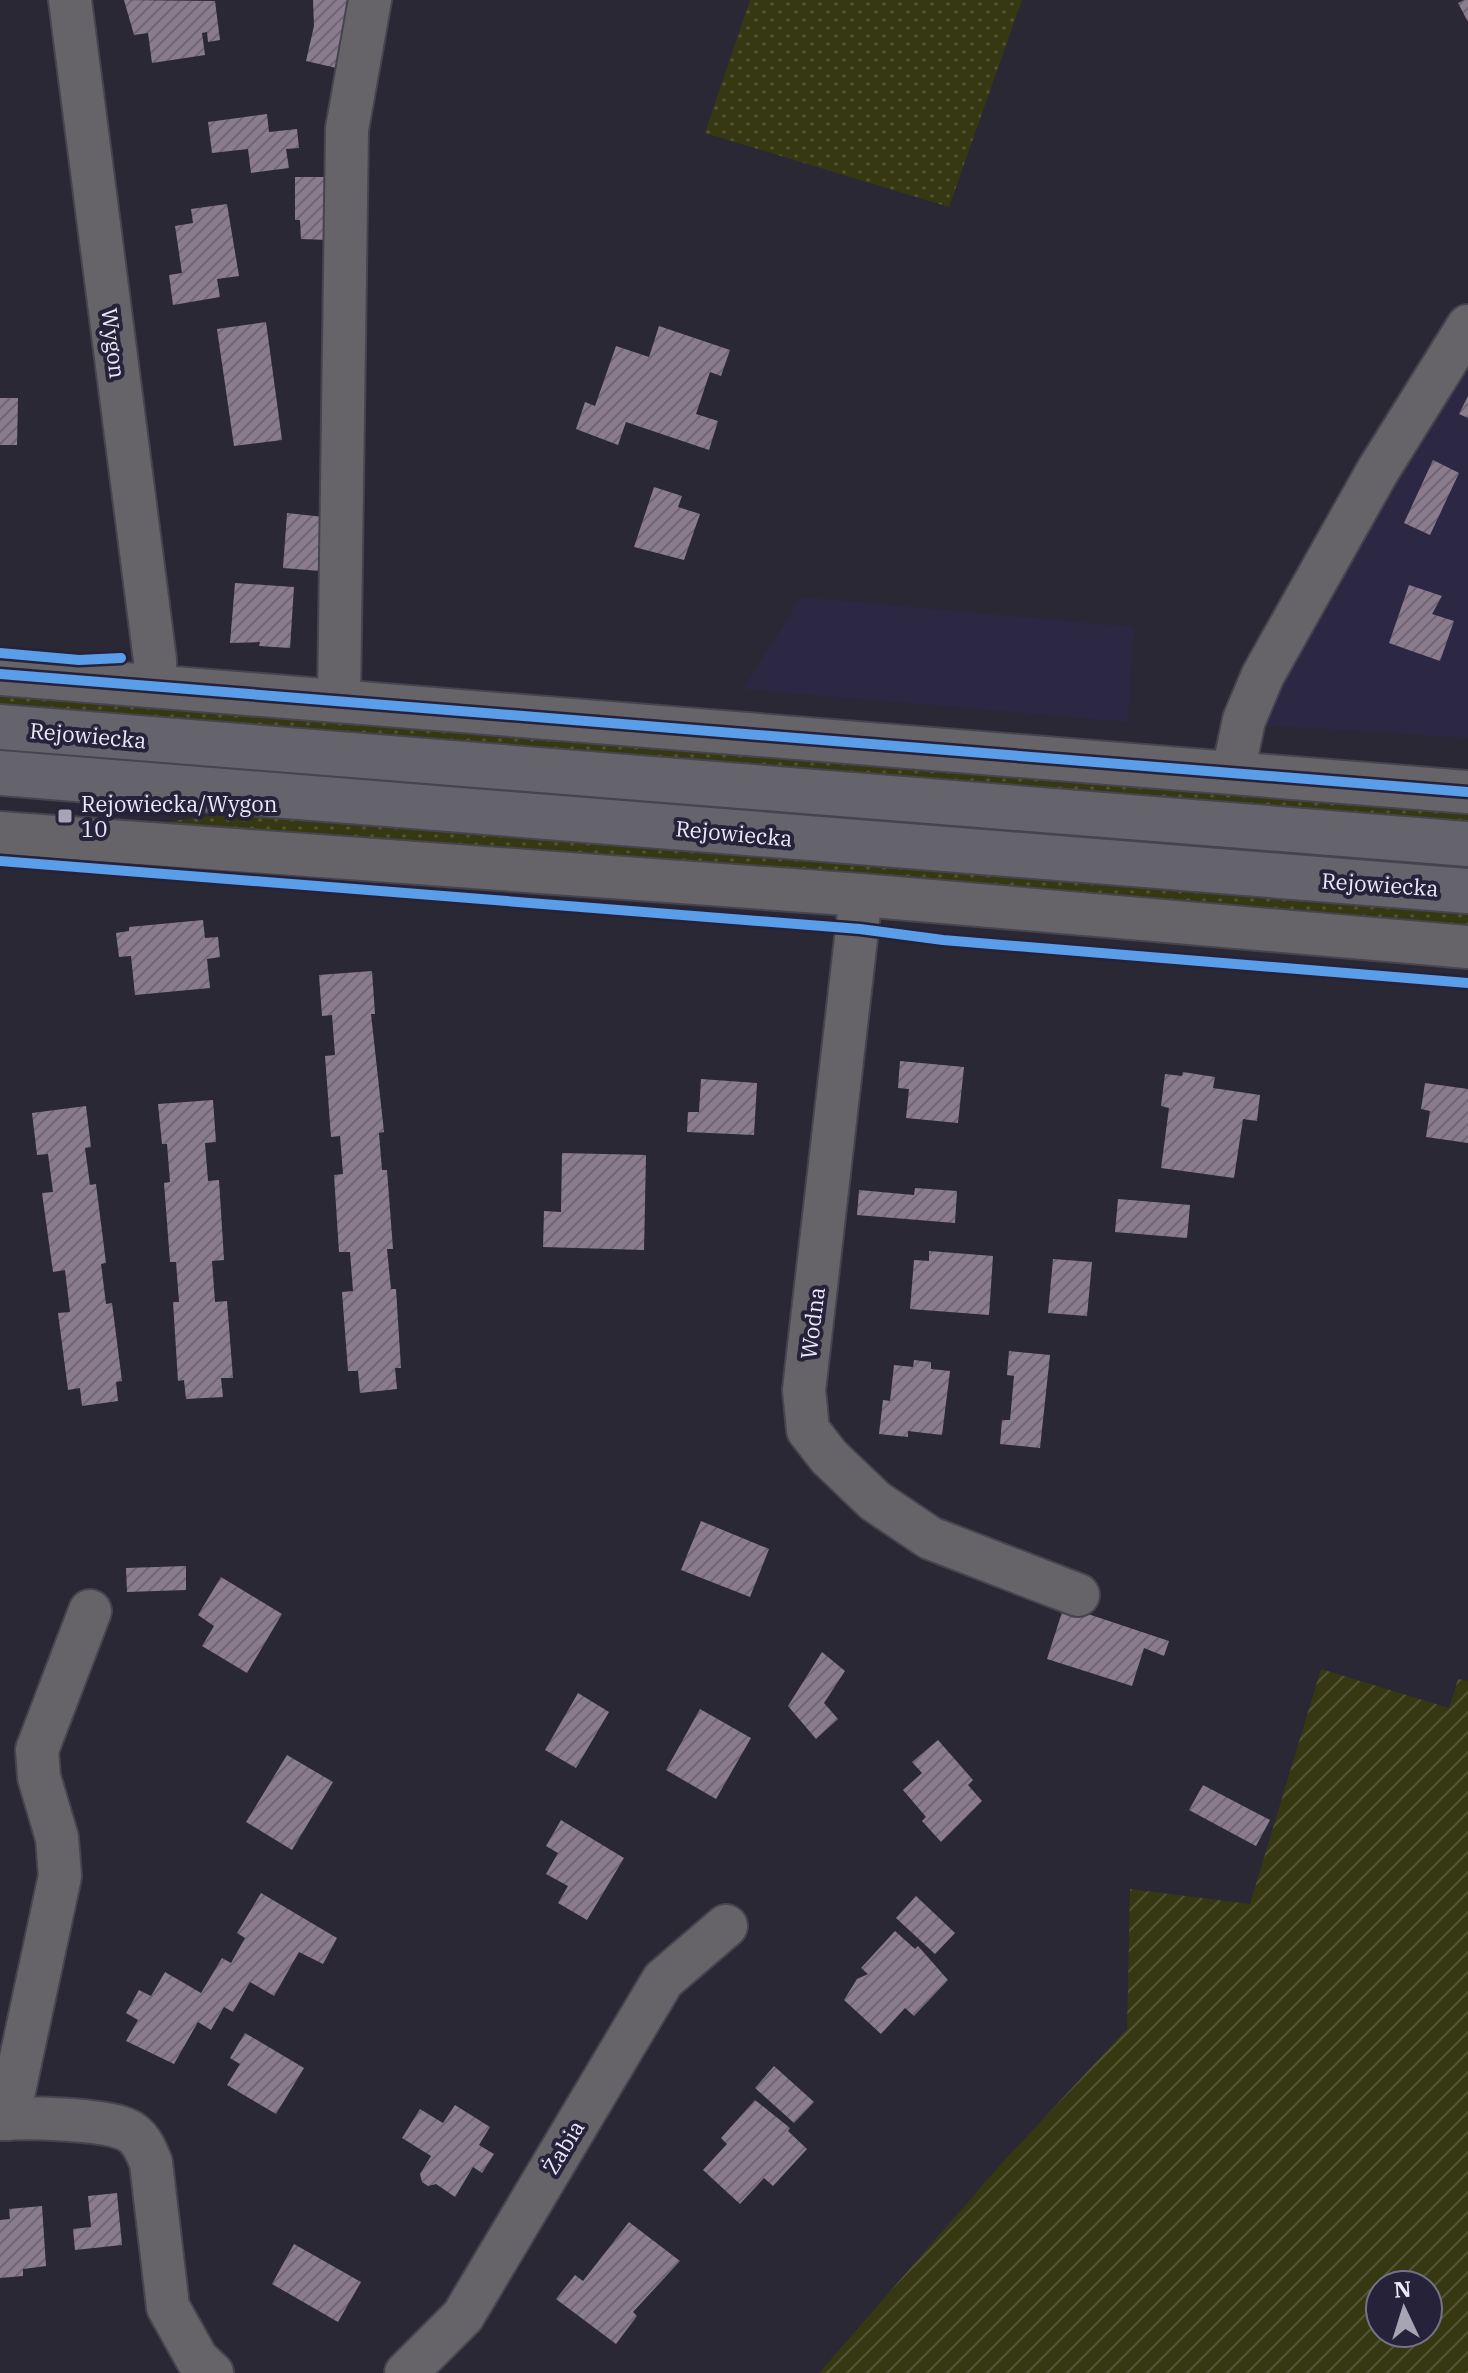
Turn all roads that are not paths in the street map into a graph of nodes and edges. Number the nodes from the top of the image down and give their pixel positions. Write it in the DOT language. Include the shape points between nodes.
graph roads {
  1 [pos="70,0"];
  2 [pos="370,0"];
  3 [pos="1468,326"];
  4 [pos="0,674"];
  5 [pos="155,686"];
  6 [pos="339,700"];
  7 [pos="0,727"];
  8 [pos="1233,772"];
  9 [pos="0,773"];
  10 [pos="1468,792"];
  11 [pos="0,833"];
  12 [pos="1468,844"];
  13 [pos="1468,891"];
  14 [pos="861,895"];
  15 [pos="1468,947"];
  16 [pos="1078,1595"];
  17 [pos="90,1611"];
  18 [pos="726,1926"];
  19 [pos="4,2119"];
  20 [pos="212,2373"];
  21 [pos="406,2373"];
  1 -- 5 [label="street, Wygon"];
  2 -- 6 [label="street" via="347,129"];
  3 -- 8 [label="street" via="1377,472 1263,675 1244,720"];
  4 -- 5 [label="street"];
  5 -- 6 [label="street"];
  6 -- 8 [label="street"];
  7 -- 12 [label="highway, Rejowiecka"];
  8 -- 10 [label="street"];
  9 -- 13 [label="highway, Rejowiecka"];
  11 -- 14 [label="street"];
  14 -- 15 [label="street"];
  14 -- 16 [label="street, Wodna" via="804,1390 808,1430 875,1501 930,1538"];
  17 -- 19 [label="street" via="37,1750 60,1876"];
  18 -- 21 [label="street, Żabia" via="663,1980 463,2316"];
  19 -- 20 [label="street" via="126,2129 142,2142 151,2163 168,2307 197,2359"];
}
